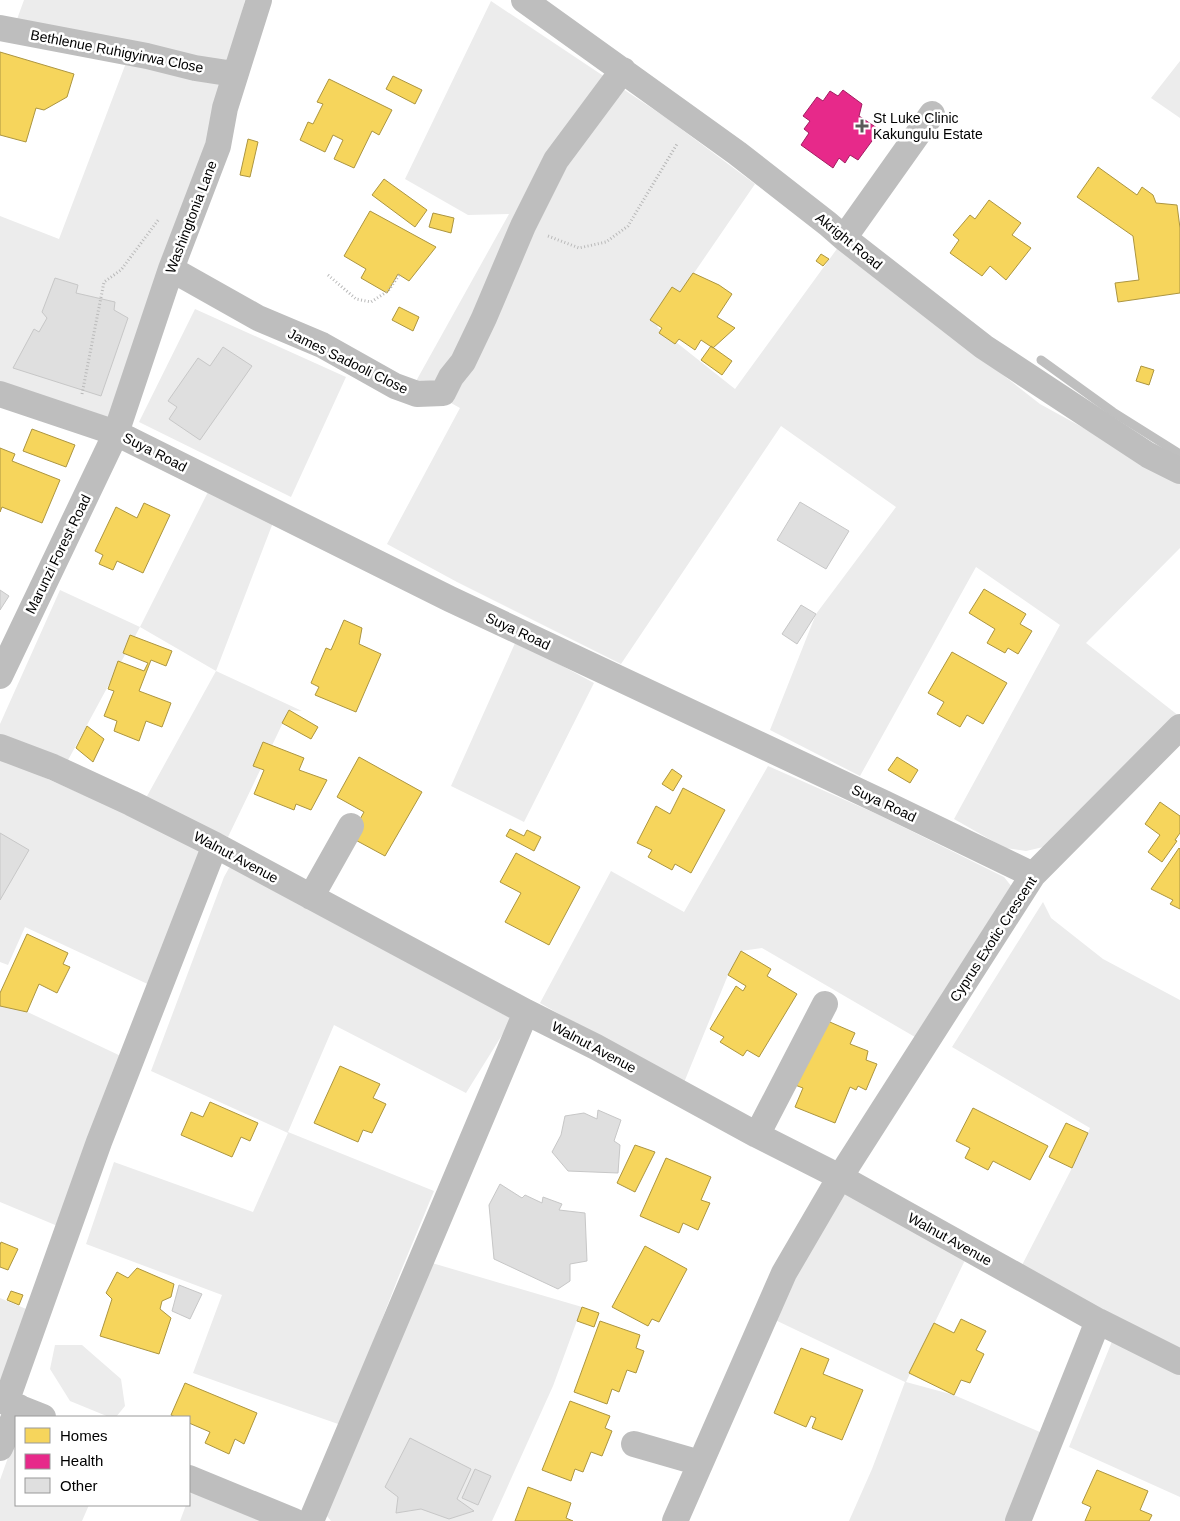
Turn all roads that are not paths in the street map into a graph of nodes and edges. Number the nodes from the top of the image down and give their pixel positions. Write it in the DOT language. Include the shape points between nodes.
graph roads {
  1 [pos="259,0"];
  2 [pos="524,0"];
  3 [pos="0,28"];
  4 [pos="623,70"];
  5 [pos="234,74"];
  6 [pos="932,114"];
  7 [pos="844,238"];
  8 [pos="171,269"];
  9 [pos="0,394"];
  10 [pos="116,433"];
  11 [pos="1180,471"];
  12 [pos="0,676"];
  13 [pos="1180,727"];
  14 [pos="0,747"];
  15 [pos="351,826"];
  16 [pos="215,845"];
  17 [pos="1033,874"];
  18 [pos="311,897"];
  19 [pos="825,1004"];
  20 [pos="526,1012"];
  21 [pos="757,1135"];
  22 [pos="840,1177"];
  23 [pos="1098,1321"];
  24 [pos="1180,1362"];
  25 [pos="8,1403"];
  26 [pos="40,1416"];
  27 [pos="634,1444"];
  28 [pos="0,1448"];
  29 [pos="700,1463"];
  30 [pos="190,1478"];
  31 [pos="294,1521"];
  32 [pos="311,1521"];
  33 [pos="675,1521"];
  34 [pos="1018,1521"];
  1 -- 5 [label="street, Washingtonia Lane"];
  2 -- 4 [label="street, Akright Road"];
  3 -- 5 [label="street, Bethlenue Ruhigyirwa Close"];
  4 -- 7 [label="street, Akright Road" via="752,164"];
  4 -- 8 [label="street, James Sadooli Close" via="556,160 522,226 463,362 442,393 417,394 395,386 322,345 258,318"];
  5 -- 8 [label="street, Washingtonia Lane" via="218,146"];
  6 -- 7 [label="street"];
  7 -- 11 [label="street, Akright Road" via="984,347 1148,455"];
  8 -- 10 [label="street, Washingtonia Lane"];
  9 -- 10 [label="street, Suya Road"];
  10 -- 12 [label="street, Marunzi Forest Road"];
  10 -- 17 [label="street, Suya Road" via="450,599"];
  13 -- 17 [label="street, Cyprus Exotic Crescent"];
  14 -- 16 [label="street, Walnut Avenue" via="79,779"];
  15 -- 18 [label="street"];
  16 -- 18 [label="street, Walnut Avenue"];
  16 -- 25 [label="street" via="99,1142"];
  17 -- 22 [label="street, Cyprus Exotic Crescent"];
  18 -- 20 [label="street, Walnut Avenue"];
  19 -- 21 [label="street"];
  20 -- 21 [label="street, Walnut Avenue"];
  20 -- 32 [label="street"];
  21 -- 22 [label="street, Walnut Avenue"];
  22 -- 23 [label="street, Walnut Avenue"];
  22 -- 29 [label="street, Cyprus Exotic Crescent" via="784,1273"];
  23 -- 24 [label="street, Walnut Avenue"];
  23 -- 34 [label="street"];
  25 -- 26 [label="street"];
  25 -- 28 [label="street"];
  27 -- 29 [label="street"];
  29 -- 33 [label="street, Cyprus Exotic Crescent"];
  30 -- 31 [label="street"];
}
